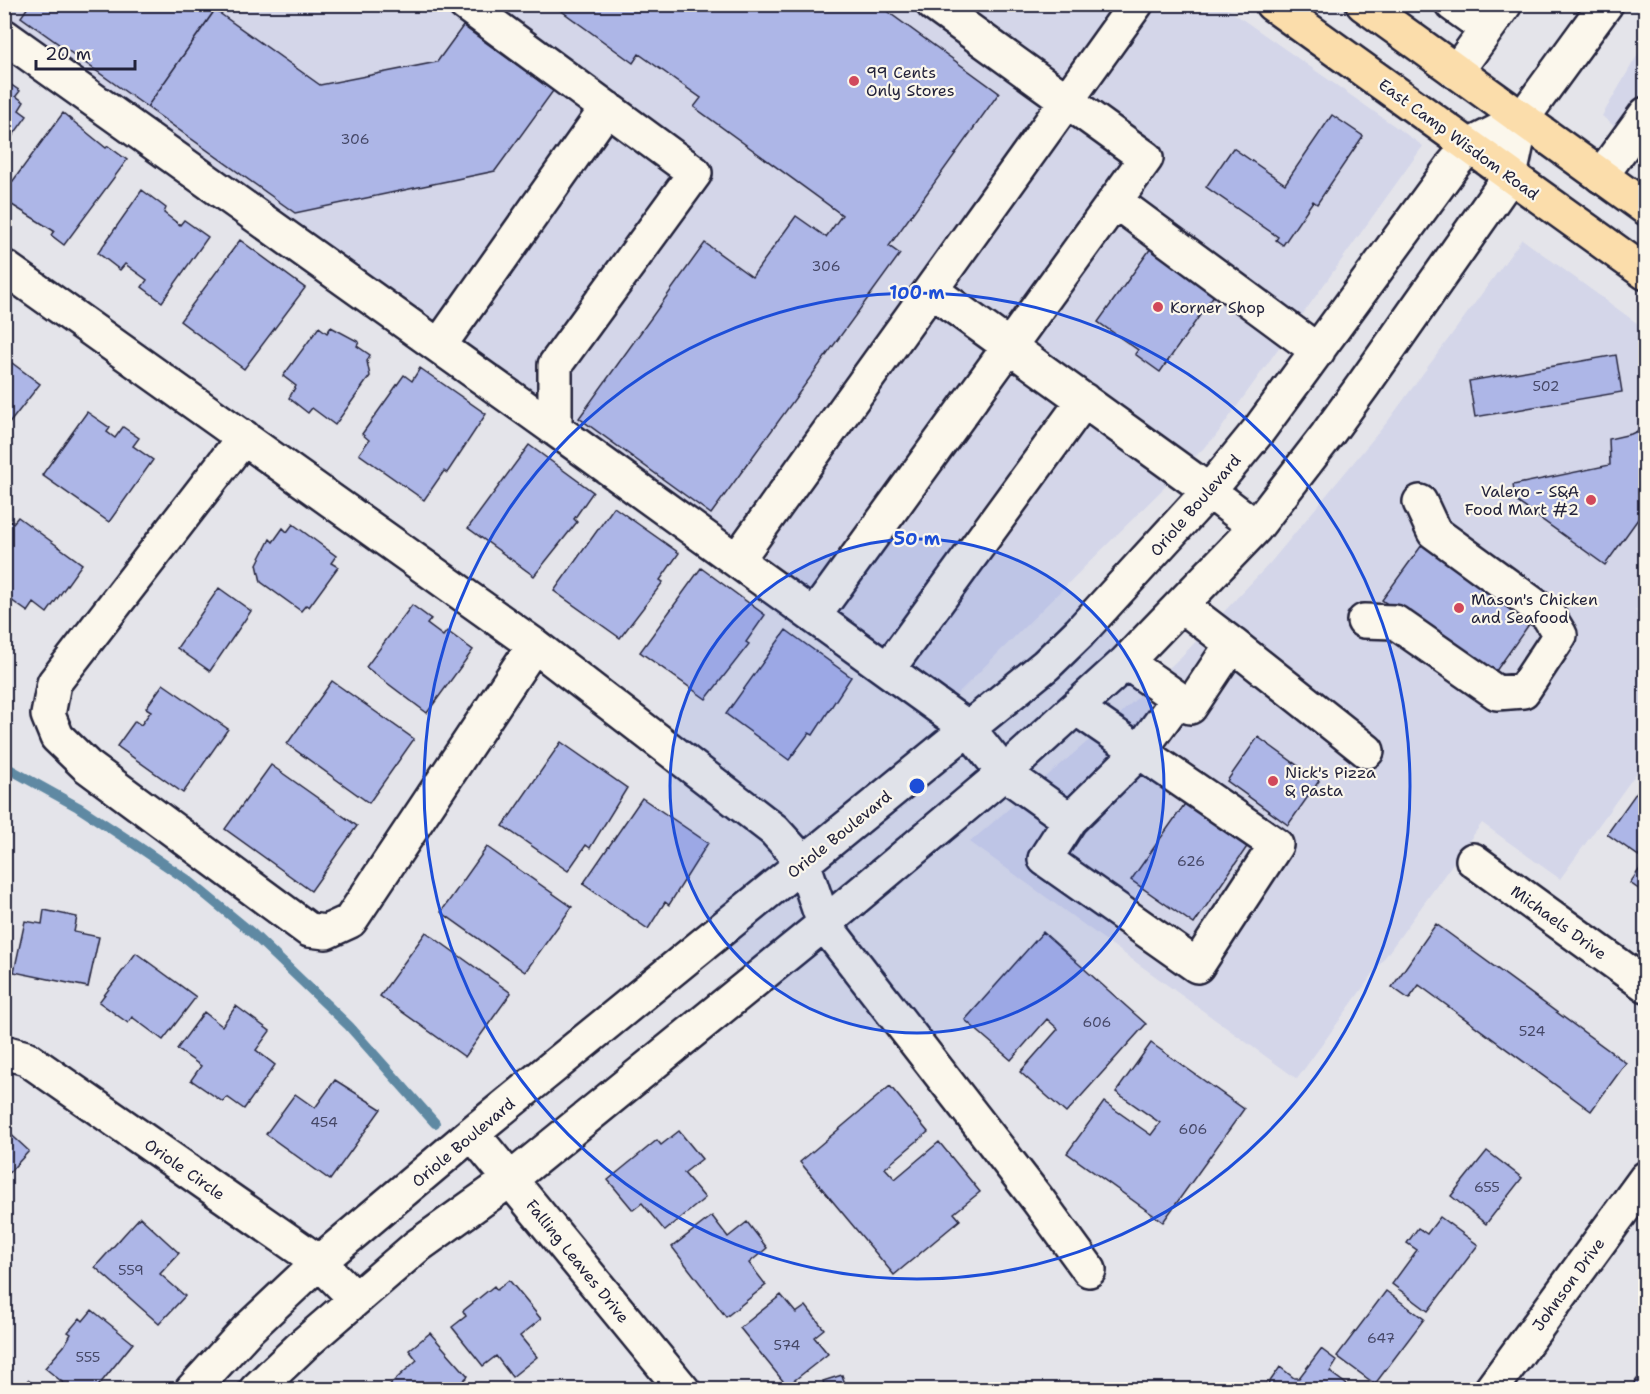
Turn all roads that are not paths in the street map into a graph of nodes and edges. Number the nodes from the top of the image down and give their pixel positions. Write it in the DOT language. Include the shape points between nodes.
graph roads {
  1 [pos="465,4"];
  2 [pos="933,4"];
  3 [pos="1272,4"];
  4 [pos="1363,4"];
  5 [pos="1452,4"];
  6 [pos="1606,4"];
  7 [pos="1122,9"];
  8 [pos="1496,17"];
  9 [pos="4,36"];
  10 [pos="1456,72"];
  11 [pos="1068,100"];
  12 [pos="607,108"];
  13 [pos="1646,114"];
  14 [pos="1522,119"];
  15 [pos="1469,146"];
  16 [pos="1510,176"];
  17 [pos="1601,176"];
  18 [pos="1115,201"];
  19 [pos="1646,208"];
  20 [pos="4,267"];
  21 [pos="1646,273"];
  22 [pos="931,290"];
  23 [pos="440,346"];
  24 [pos="1010,346"];
  25 [pos="1318,351"];
  26 [pos="1084,400"];
  27 [pos="555,429"];
  28 [pos="244,437"];
  29 [pos="1209,491"];
  30 [pos="1420,502"];
  31 [pos="1256,527"];
  32 [pos="737,560"];
  33 [pos="1181,606"];
  34 [pos="814,616"];
  35 [pos="1364,621"];
  36 [pos="1232,644"];
  37 [pos="534,645"];
  38 [pos="1126,662"];
  39 [pos="888,669"];
  40 [pos="1178,699"];
  41 [pos="1076,708"];
  42 [pos="968,728"];
  43 [pos="1367,751"];
  44 [pos="1139,752"];
  45 [pos="1004,773"];
  46 [pos="1071,820"];
  47 [pos="1473,860"];
  48 [pos="803,862"];
  49 [pos="824,924"];
  50 [pos="1646,985"];
  51 [pos="4,1052"];
  52 [pos="472,1133"];
  53 [pos="1646,1178"];
  54 [pos="511,1179"];
  55 [pos="319,1262"];
  56 [pos="1089,1270"];
  57 [pos="356,1299"];
  58 [pos="192,1389"];
  59 [pos="256,1389"];
  60 [pos="683,1389"];
  61 [pos="1491,1389"];
  1 -- 12 [label="street"];
  2 -- 11 [label="street"];
  3 -- 15 [label="main road, East Camp Wisdom Road"];
  4 -- 10 [label="main road"];
  5 -- 8 [label="street"];
  6 -- 14 [label="street, Oriole Boulevard"];
  7 -- 11 [label="street"];
  8 -- 10 [label="street"];
  9 -- 23 [label="street"];
  10 -- 14 [label="main road"];
  11 -- 18 [label="street" via="1146,158"];
  11 -- 22 [label="street"];
  12 -- 23 [label="street"];
  12 -- 27 [label="street" via="695,173 555,365"];
  13 -- 17 [label="street"];
  14 -- 15 [label="street, Oriole Boulevard"];
  14 -- 16 [label="street, Oriole Boulevard"];
  14 -- 17 [label="main road"];
  15 -- 16 [label="main road, East Camp Wisdom Road"];
  15 -- 25 [label="street, Oriole Boulevard"];
  16 -- 21 [label="main road, East Camp Wisdom Road"];
  16 -- 31 [label="street, Oriole Boulevard" via="1328,435"];
  17 -- 19 [label="main road"];
  18 -- 24 [label="street"];
  18 -- 25 [label="street"];
  20 -- 28 [label="street"];
  22 -- 24 [label="street"];
  22 -- 32 [label="street"];
  23 -- 27 [label="street"];
  24 -- 26 [label="street"];
  24 -- 34 [label="street"];
  25 -- 29 [label="street, Oriole Boulevard"];
  26 -- 29 [label="street"];
  26 -- 39 [label="street"];
  27 -- 32 [label="street"];
  28 -- 37 [label="street"];
  28 -- 37 [label="street" via="54,683 48,715 57,738 87,766 309,930 326,932 350,921"];
  29 -- 31 [label="street"];
  29 -- 42 [label="street, Oriole Boulevard" via="1079,633"];
  30 -- 35 [label="street" via="1434,532 1548,615 1560,634 1523,691 1497,693 1395,622"];
  31 -- 33 [label="street, Oriole Boulevard"];
  32 -- 34 [label="street"];
  33 -- 36 [label="street"];
  33 -- 38 [label="street, Oriole Boulevard"];
  34 -- 39 [label="street"];
  36 -- 40 [label="street" via="1190,707"];
  36 -- 43 [label="street"];
  37 -- 48 [label="street" via="774,830"];
  38 -- 40 [label="street"];
  38 -- 41 [label="street, Oriole Boulevard"];
  39 -- 42 [label="street"];
  40 -- 44 [label="street"];
  41 -- 44 [label="street"];
  41 -- 45 [label="street, Oriole Boulevard"];
  42 -- 45 [label="street"];
  42 -- 48 [label="street, Oriole Boulevard"];
  44 -- 46 [label="street"];
  44 -- 46 [label="street" via="1276,845 1197,966 1045,859"];
  45 -- 46 [label="street"];
  45 -- 49 [label="street, Oriole Boulevard"];
  47 -- 50 [label="street, Michaels Drive"];
  48 -- 49 [label="street"];
  48 -- 52 [label="street, Oriole Boulevard"];
  49 -- 54 [label="street, Oriole Boulevard"];
  49 -- 56 [label="street"];
  51 -- 55 [label="street, Oriole Circle" via="26,1058"];
  52 -- 54 [label="street, Falling Leaves Drive"];
  52 -- 55 [label="street, Oriole Boulevard"];
  53 -- 61 [label="street, Johnson Drive"];
  54 -- 57 [label="street, Oriole Boulevard" via="416,1247"];
  54 -- 60 [label="street, Falling Leaves Drive"];
  55 -- 57 [label="street, Oriole Circle"];
  55 -- 58 [label="street, Oriole Boulevard"];
  57 -- 59 [label="street, Oriole Boulevard"];
}
